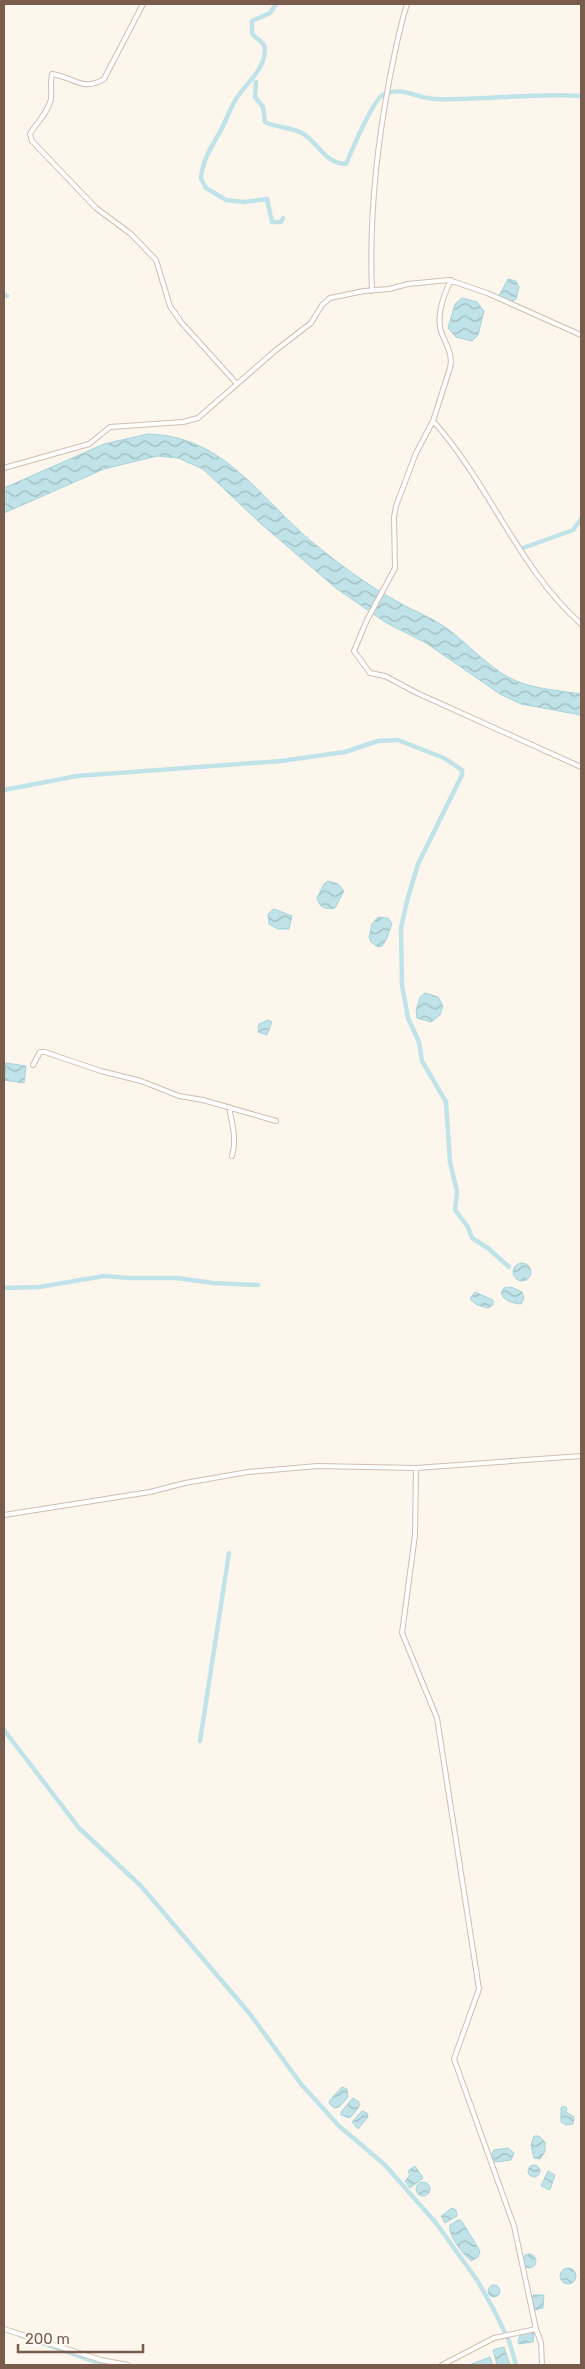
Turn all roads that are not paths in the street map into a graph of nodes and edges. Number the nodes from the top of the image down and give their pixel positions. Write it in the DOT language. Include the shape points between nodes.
graph roads {
  1 [pos="143,4"];
  2 [pos="407,4"];
  3 [pos="451,280"];
  4 [pos="372,291"];
  5 [pos="581,335"];
  6 [pos="237,384"];
  7 [pos="433,421"];
  8 [pos="4,468"];
  9 [pos="581,624"];
  10 [pos="581,767"];
  11 [pos="33,1066"];
  12 [pos="229,1108"];
  13 [pos="276,1121"];
  14 [pos="232,1156"];
  15 [pos="581,1456"];
  16 [pos="416,1468"];
  17 [pos="4,1515"];
  18 [pos="4,2329"];
  19 [pos="536,2329"];
  20 [pos="128,2365"];
  21 [pos="442,2365"];
  22 [pos="542,2365"];
  1 -- 6 [label="street" via="104,79 80,85 52,74 51,99 30,134 32,142 96,208 131,234 156,260 170,306"];
  2 -- 4 [label="street" via="382,120 373,196"];
  3 -- 4 [label="street"];
  3 -- 5 [label="street"];
  3 -- 7 [label="street" via="440,324 452,358"];
  4 -- 6 [label="street" via="330,298 311,323"];
  6 -- 8 [label="street" via="209,409 189,421 110,427 89,444"];
  7 -- 9 [label="street" via="461,454 519,549"];
  7 -- 10 [label="street" via="416,453 396,506 396,558 392,577 367,620 354,651 370,673 385,676"];
  11 -- 12 [label="street" via="40,1052 45,1052 140,1080 179,1096"];
  12 -- 13 [label="street"];
  12 -- 14 [label="street" via="235,1148"];
  15 -- 16 [label="street"];
  16 -- 17 [label="street" via="318,1466 248,1472 150,1492"];
  16 -- 19 [label="street" via="415,1535 402,1633 437,1718 479,1989 454,2059 514,2226"];
  18 -- 20 [label="street" via="88,2356"];
  19 -- 21 [label="street" via="494,2338"];
  19 -- 22 [label="street" via="541,2343"];
}
